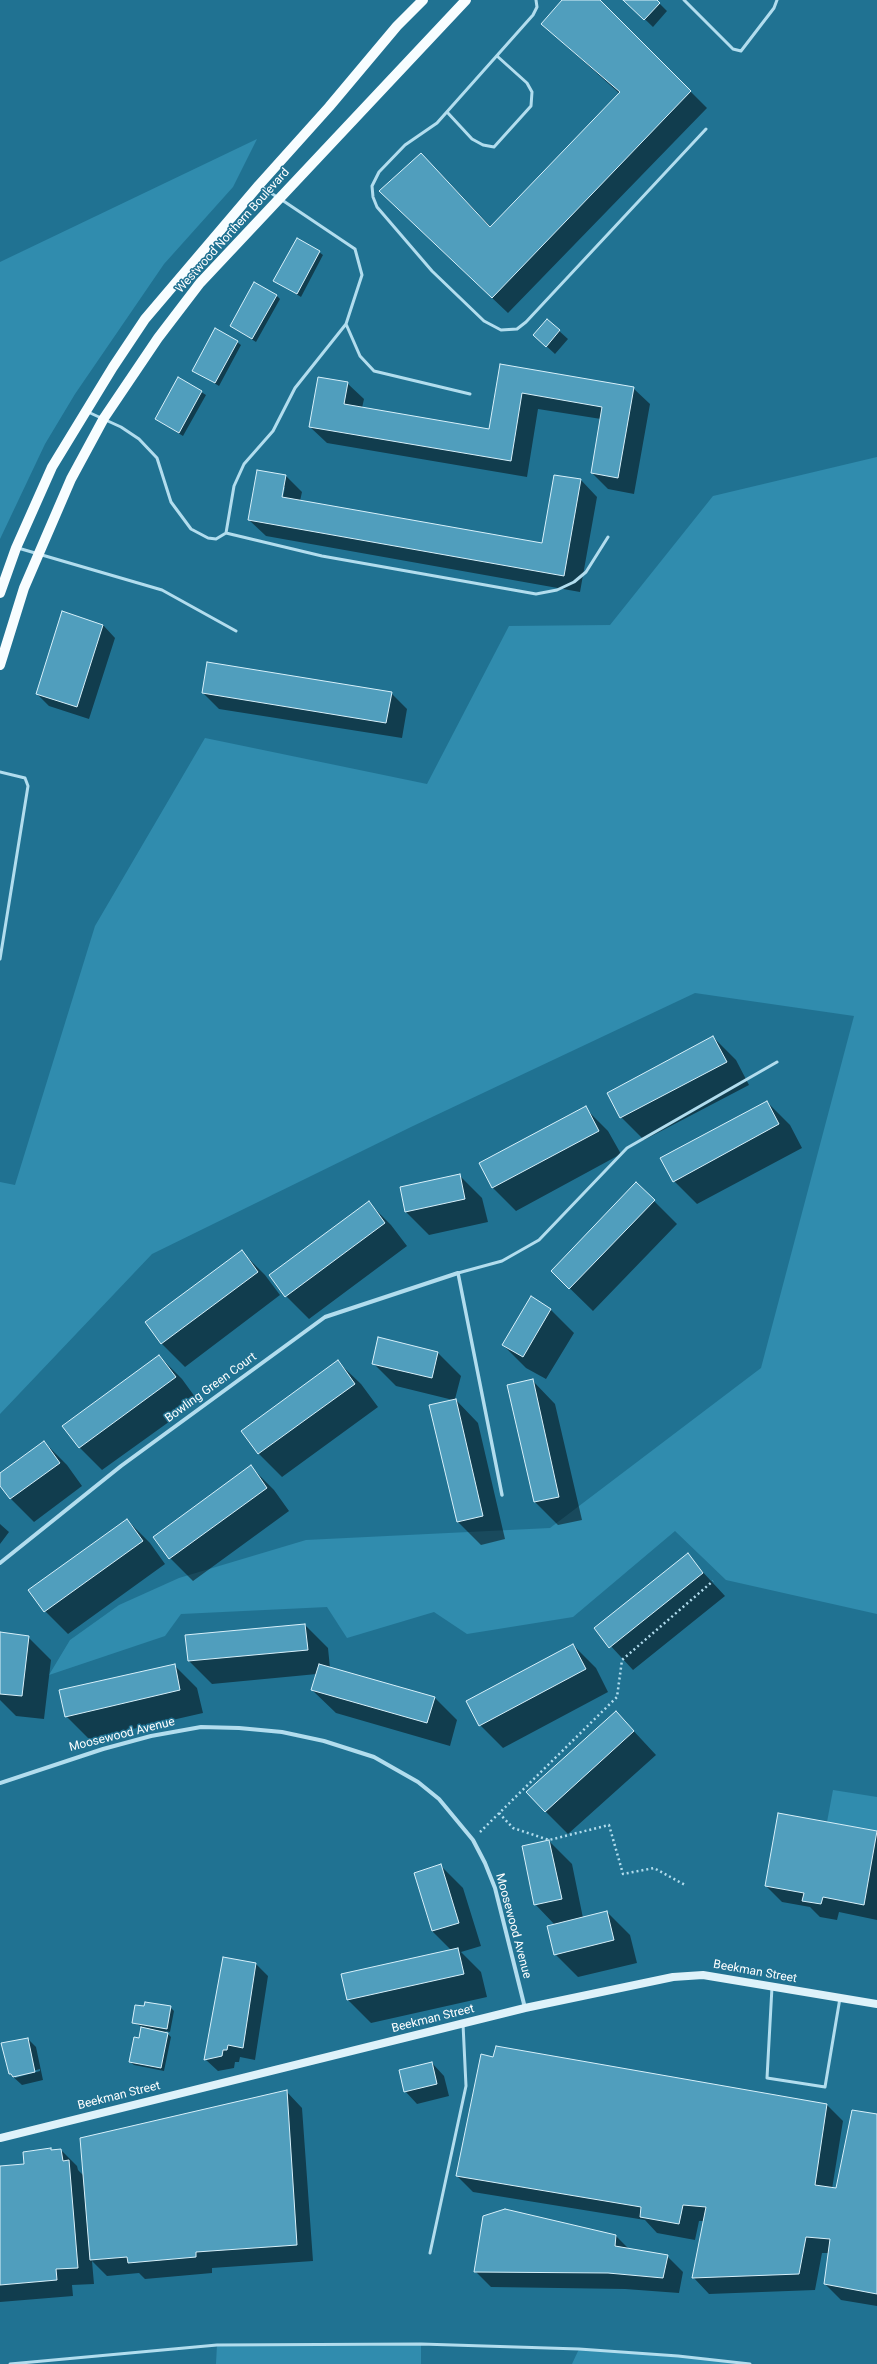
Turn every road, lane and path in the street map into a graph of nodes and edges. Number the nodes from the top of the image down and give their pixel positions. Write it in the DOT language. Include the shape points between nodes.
graph roads {
  1 [pos="423,0"];
  2 [pos="466,0"];
  3 [pos="536,0"];
  4 [pos="684,0"];
  5 [pos="777,0"];
  6 [pos="497,56"];
  7 [pos="447,112"];
  8 [pos="706,129"];
  9 [pos="259,185"];
  10 [pos="279,198"];
  11 [pos="346,324"];
  12 [pos="470,394"];
  13 [pos="85,411"];
  14 [pos="104,418"];
  15 [pos="226,533"];
  16 [pos="608,537"];
  17 [pos="16,548"];
  18 [pos="37,554"];
  19 [pos="0,593"];
  20 [pos="236,631"];
  21 [pos="0,665"];
  22 [pos="0,772"];
  23 [pos="0,959"];
  24 [pos="777,1062"];
  25 [pos="458,1273"];
  26 [pos="502,1495"];
  27 [pos="0,1563"];
  28 [pos="713,1581"];
  29 [pos="0,1783"];
  30 [pos="499,1813"];
  31 [pos="473,1840"];
  32 [pos="685,1885"];
  33 [pos="772,1987"];
  34 [pos="840,1998"];
  35 [pos="877,2004"];
  36 [pos="525,2008"];
  37 [pos="463,2024"];
  38 [pos="0,2138"];
  39 [pos="430,2253"];
  40 [pos="10,2364"];
  41 [pos="750,2364"];
  1 -- 9 [label="main road, Westwood Northern Boulevard" via="397,26"];
  2 -- 10 [label="main road, Westwood Northern Boulevard"];
  3 -- 6 [label="lane" via="537,7 533,15"];
  4 -- 5 [label="lane" via="733,49 741,51 774,8"];
  6 -- 7 [label="lane"];
  6 -- 7 [label="lane" via="527,83 532,92 531,106 494,146 483,145 472,139"];
  7 -- 8 [label="lane" via="437,123 405,145 379,172 372,186 373,197 377,207 432,271 484,321 501,330 517,328 526,322"];
  9 -- 10 [label="lane"];
  9 -- 13 [label="main road, Westwood Northern Boulevard" via="145,319"];
  10 -- 11 [label="lane" via="355,249 362,275"];
  10 -- 14 [label="main road, Westwood Northern Boulevard" via="200,283 158,338"];
  11 -- 12 [label="lane" via="360,356 374,370"];
  11 -- 15 [label="lane" via="295,388 273,431 244,464 234,486"];
  13 -- 14 [label="lane"];
  13 -- 17 [label="main road, Westwood Northern Boulevard" via="52,467"];
  14 -- 15 [label="lane" via="138,439 157,458 172,502 191,529 208,538 216,539"];
  14 -- 18 [label="main road, Westwood Northern Boulevard" via="71,479"];
  15 -- 16 [label="lane" via="322,556 536,594 557,590 574,582 586,572"];
  17 -- 18 [label="lane"];
  17 -- 19 [label="main road, Westwood Northern Boulevard"];
  18 -- 20 [label="lane" via="162,590"];
  18 -- 21 [label="main road, Westwood Northern Boulevard"];
  22 -- 23 [label="lane" via="25,778 28,786"];
  24 -- 25 [label="lane" via="627,1148 539,1240 502,1261"];
  25 -- 26 [label="street"];
  25 -- 27 [label="street, Bowling Green Court" via="325,1317 121,1466"];
  28 -- 30 [label="path" via="622,1660 617,1697"];
  29 -- 31 [label="street, Moosewood Avenue" via="60,1762 151,1736 200,1727 282,1732 324,1741 374,1757 418,1782 439,1799"];
  30 -- 31 [label="path"];
  30 -- 32 [label="path" via="513,1828 549,1840 609,1824 623,1874 654,1868"];
  31 -- 36 [label="street, Moosewood Avenue" via="495,1888"];
  33 -- 34 [label="main road, Beekman Street"];
  33 -- 34 [label="lane" via="767,2078 810,2085 825,2087"];
  33 -- 36 [label="main road, Beekman Street" via="703,1975 673,1977"];
  34 -- 35 [label="main road, Beekman Street"];
  36 -- 37 [label="main road, Beekman Street"];
  37 -- 38 [label="main road, Beekman Street"];
  37 -- 39 [label="lane" via="466,2086"];
  40 -- 41 [label="lane" via="217,2345 421,2344 578,2349"];
}
